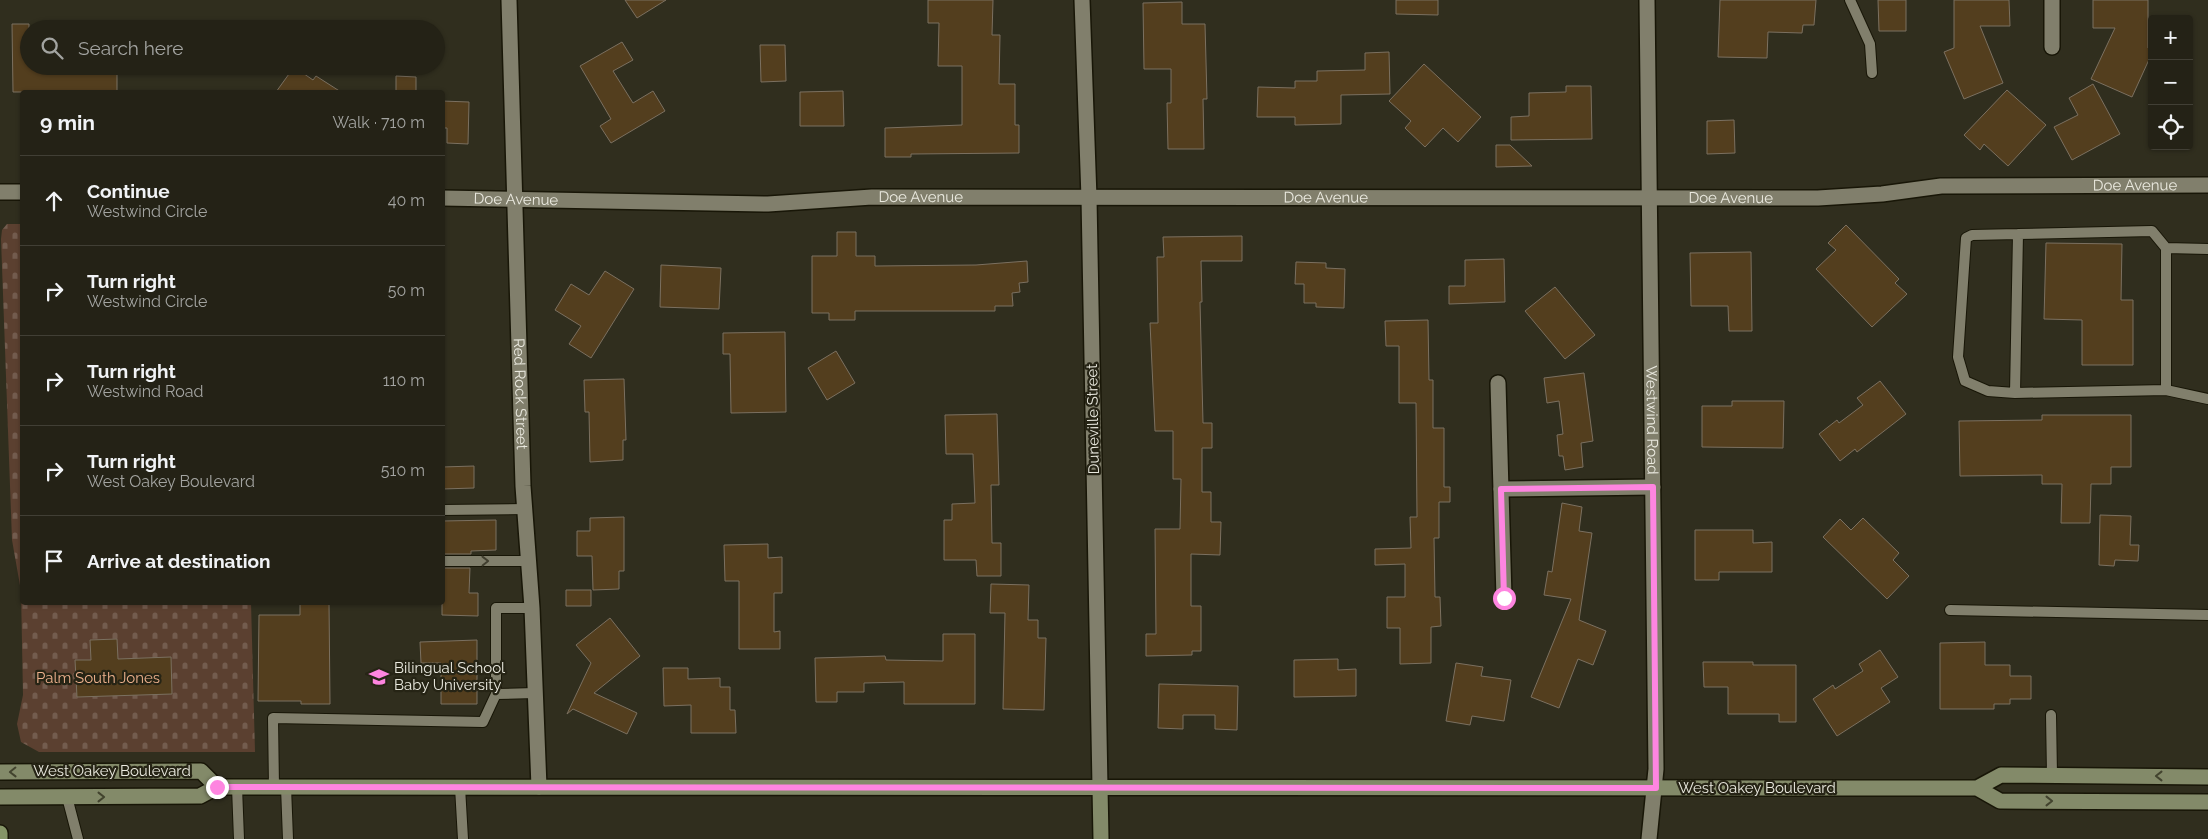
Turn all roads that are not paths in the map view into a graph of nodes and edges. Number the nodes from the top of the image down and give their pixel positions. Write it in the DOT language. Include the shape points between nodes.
graph roads {
  1 [pos="509,0"];
  2 [pos="1082,0"];
  3 [pos="1647,0"];
  4 [pos="1850,0"];
  5 [pos="2052,0"];
  6 [pos="2052,47"];
  7 [pos="1872,73"];
  8 [pos="2208,185"];
  9 [pos="0,192"];
  10 [pos="20,192"];
  11 [pos="445,198"];
  12 [pos="1089,198"];
  13 [pos="1649,198"];
  14 [pos="514,200"];
  15 [pos="2018,234"];
  16 [pos="2166,248"];
  17 [pos="2208,249"];
  18 [pos="1498,383"];
  19 [pos="2166,390"];
  20 [pos="2015,393"];
  21 [pos="2208,399"];
  22 [pos="1653,487"];
  23 [pos="1501,489"];
  24 [pos="526,509"];
  25 [pos="445,510"];
  26 [pos="528,560"];
  27 [pos="445,561"];
  28 [pos="1504,598"];
  29 [pos="532,608"];
  30 [pos="1950,610"];
  31 [pos="2208,615"];
  32 [pos="535,693"];
  33 [pos="496,694"];
  34 [pos="2051,716"];
  35 [pos="0,772"];
  36 [pos="2052,775"];
  37 [pos="2208,776"];
  38 [pos="217,787"];
  39 [pos="237,787"];
  40 [pos="280,787"];
  41 [pos="460,787"];
  42 [pos="539,787"];
  43 [pos="1100,787"];
  44 [pos="1656,788"];
  45 [pos="1977,788"];
  46 [pos="0,797"];
  47 [pos="67,797"];
  48 [pos="2208,802"];
  49 [pos="0,833"];
  50 [pos="0,839"];
  51 [pos="78,839"];
  52 [pos="239,839"];
  53 [pos="288,839"];
  54 [pos="463,839"];
  55 [pos="1101,839"];
  56 [pos="1649,839"];
  1 -- 14 [label="street, Red Rock Street"];
  2 -- 12 [label="street, Duneville Street"];
  3 -- 13 [label="street, Westwind Road"];
  4 -- 7 [label="lane" via="1870,44"];
  5 -- 6 [label="street"];
  8 -- 13 [label="street, Doe Avenue" via="1941,186 1818,198"];
  9 -- 10 [label="street"];
  11 -- 14 [label="street, Doe Avenue"];
  12 -- 13 [label="street, Doe Avenue"];
  12 -- 14 [label="street, Doe Avenue" via="872,197 768,204"];
  12 -- 43 [label="street, Duneville Street"];
  13 -- 22 [label="street, Westwind Road"];
  14 -- 24 [label="street, Red Rock Street"];
  15 -- 16 [label="lane" via="2152,232"];
  15 -- 20 [label="lane"];
  15 -- 20 [label="lane" via="1972,235 1966,238 1958,357 1965,381 1988,391"];
  16 -- 17 [label="lane"];
  16 -- 19 [label="lane"];
  18 -- 23 [label="street"];
  19 -- 20 [label="lane"];
  19 -- 21 [label="lane"];
  22 -- 23 [label="street"];
  22 -- 44 [label="street, Westwind Road"];
  23 -- 28 [label="street"];
  24 -- 25 [label="lane"];
  24 -- 26 [label="street, Red Rock Street"];
  27 -- 26 [label="lane, one-way"];
  26 -- 29 [label="street, Red Rock Street"];
  29 -- 32 [label="street, Red Rock Street"];
  29 -- 33 [label="lane" via="496,608"];
  30 -- 31 [label="lane"];
  32 -- 33 [label="lane"];
  32 -- 42 [label="street, Red Rock Street"];
  33 -- 40 [label="lane" via="483,722 273,718"];
  34 -- 36 [label="lane"];
  38 -- 35 [label="main road, West Oakey Boulevard, one-way" via="201,771"];
  37 -- 36 [label="main road, West Oakey Boulevard, one-way"];
  36 -- 45 [label="main road, West Oakey Boulevard" via="2001,775"];
  38 -- 39 [label="main road, West Oakey Boulevard"];
  47 -- 38 [label="main road, West Oakey Boulevard, one-way" via="200,796"];
  39 -- 40 [label="main road, West Oakey Boulevard"];
  39 -- 52 [label="lane"];
  40 -- 41 [label="main road, West Oakey Boulevard"];
  40 -- 53 [label="lane"];
  41 -- 42 [label="main road, West Oakey Boulevard"];
  41 -- 54 [label="lane"];
  42 -- 43 [label="main road, West Oakey Boulevard"];
  43 -- 44 [label="main road, West Oakey Boulevard"];
  43 -- 55 [label="main road, Duneville Street"];
  44 -- 45 [label="main road, West Oakey Boulevard"];
  44 -- 56 [label="street, Westwind Road"];
  45 -- 48 [label="main road, West Oakey Boulevard, one-way" via="2000,801"];
  46 -- 47 [label="main road, West Oakey Boulevard"];
  47 -- 51 [label="lane"];
  49 -- 50 [label="main road"];
}
